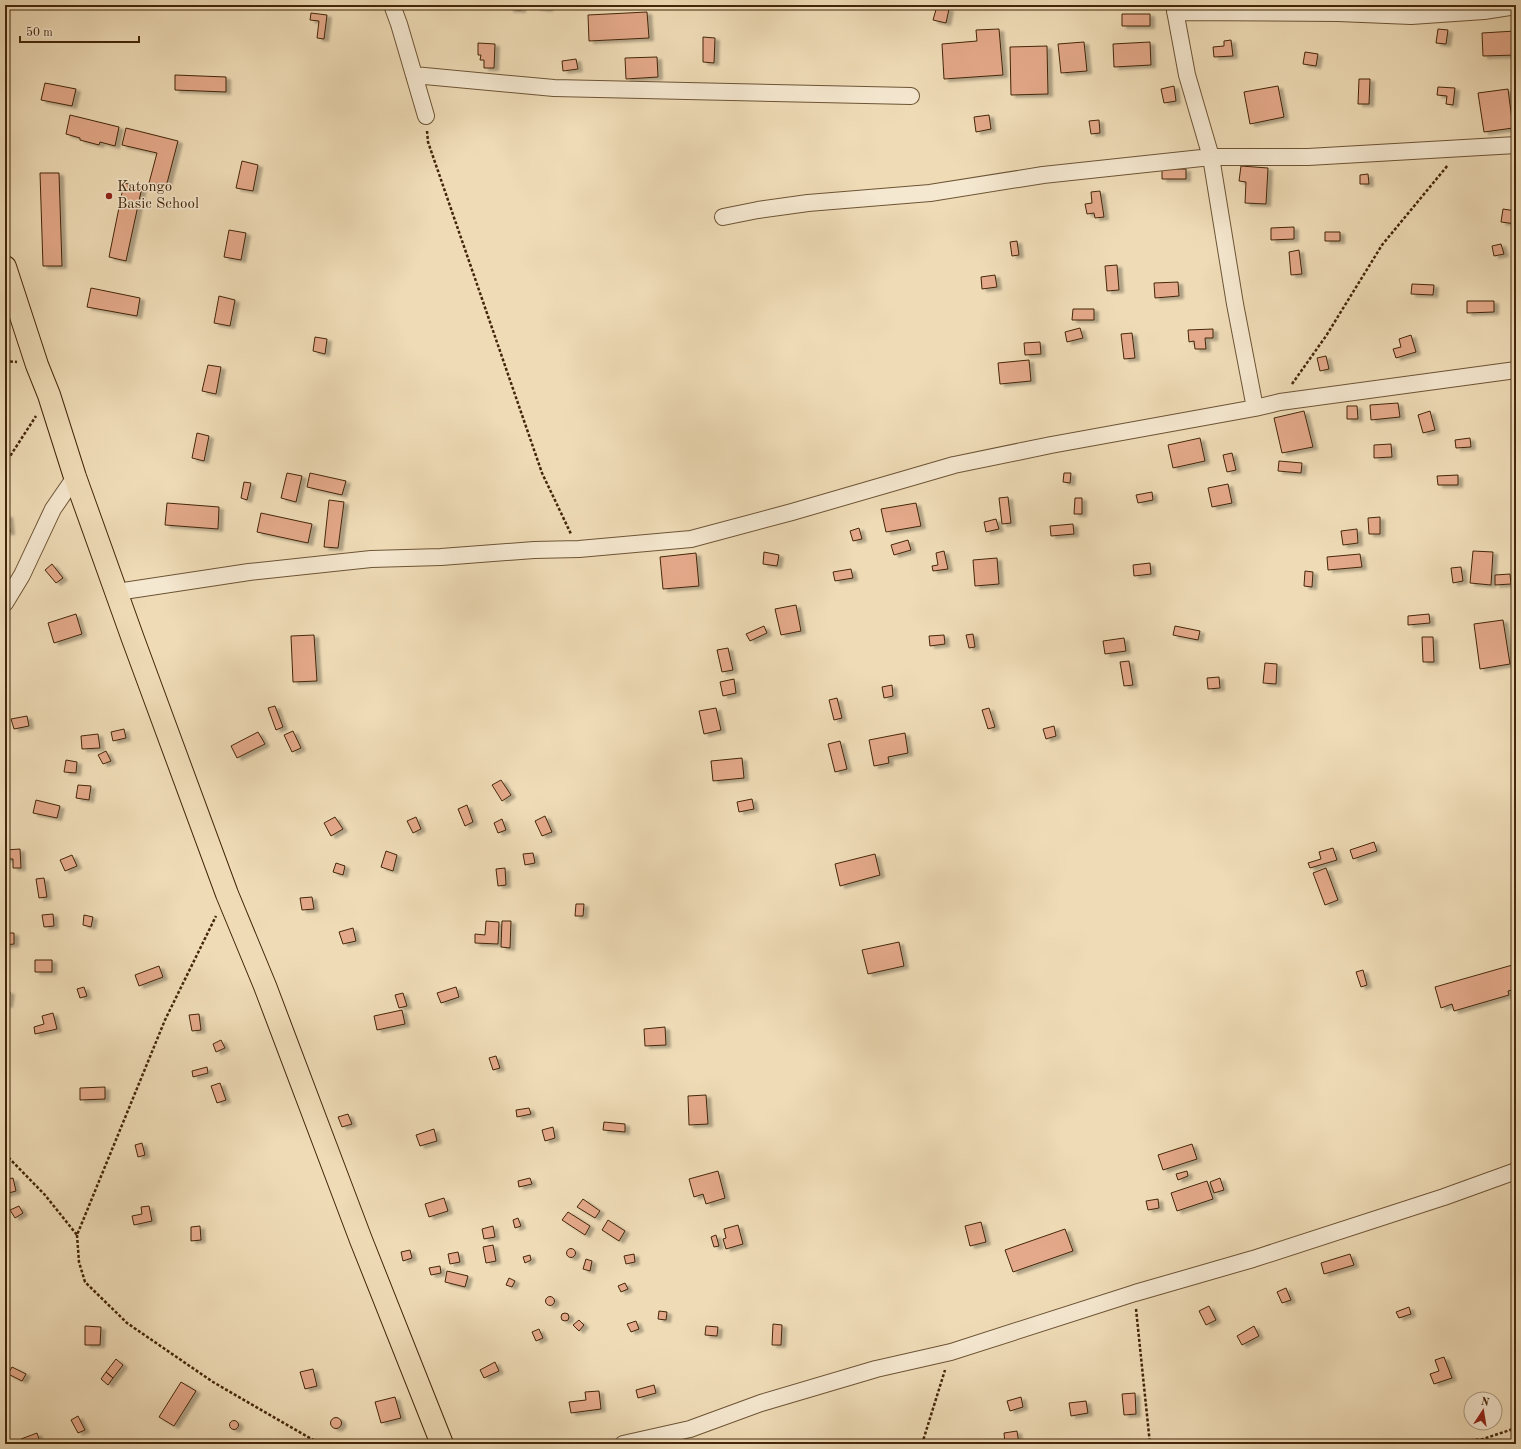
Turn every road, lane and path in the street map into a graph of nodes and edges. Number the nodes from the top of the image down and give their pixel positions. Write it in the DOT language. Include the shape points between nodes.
graph roads {
  1 [pos="392,5"];
  2 [pos="1516,6"];
  3 [pos="1174,9"];
  4 [pos="414,75"];
  5 [pos="911,96"];
  6 [pos="426,116"];
  7 [pos="1516,145"];
  8 [pos="1463,148"];
  9 [pos="1211,157"];
  10 [pos="723,217"];
  11 [pos="5,267"];
  12 [pos="1516,370"];
  13 [pos="49,395"];
  14 [pos="1280,402"];
  15 [pos="1255,408"];
  16 [pos="5,464"];
  17 [pos="75,477"];
  18 [pos="579,549"];
  19 [pos="117,592"];
  20 [pos="5,603"];
  21 [pos="227,894"];
  22 [pos="5,1154"];
  23 [pos="1516,1171"];
  24 [pos="77,1235"];
  25 [pos="1135,1293"];
  26 [pos="951,1352"];
  27 [pos="1516,1428"];
  28 [pos="320,1444"];
  29 [pos="442,1444"];
  30 [pos="623,1444"];
  31 [pos="922,1444"];
  32 [pos="1150,1444"];
  33 [pos="1440,1444"];
  1 -- 4 [label="street"];
  2 -- 3 [label="street" via="1411,16"];
  3 -- 9 [label="street" via="1188,74"];
  4 -- 5 [label="street" via="554,88"];
  4 -- 6 [label="street"];
  6 -- 18 [label="path" via="428,142 542,473"];
  7 -- 8 [label="street"];
  8 -- 9 [label="street" via="1308,157"];
  8 -- 14 [label="path" via="1382,245 1326,336"];
  9 -- 10 [label="street" via="1043,175 930,193 808,203"];
  9 -- 15 [label="street"];
  11 -- 13 [label="main road"];
  12 -- 14 [label="street"];
  13 -- 16 [label="path"];
  13 -- 17 [label="main road"];
  14 -- 15 [label="street"];
  15 -- 18 [label="street" via="954,465 691,539"];
  17 -- 19 [label="main road"];
  17 -- 20 [label="street" via="53,509 22,575"];
  18 -- 19 [label="street" via="371,559 249,572"];
  19 -- 21 [label="main road"];
  21 -- 24 [label="path" via="165,1020"];
  21 -- 29 [label="main road" via="265,986 360,1240"];
  22 -- 24 [label="path"];
  23 -- 25 [label="street" via="1253,1259"];
  24 -- 28 [label="path" via="79,1262 85,1282 127,1323 213,1382"];
  25 -- 26 [label="street"];
  25 -- 32 [label="path"];
  26 -- 30 [label="street" via="876,1369 761,1403 690,1429"];
  26 -- 31 [label="path"];
  27 -- 33 [label="path" via="1483,1439"];
}
